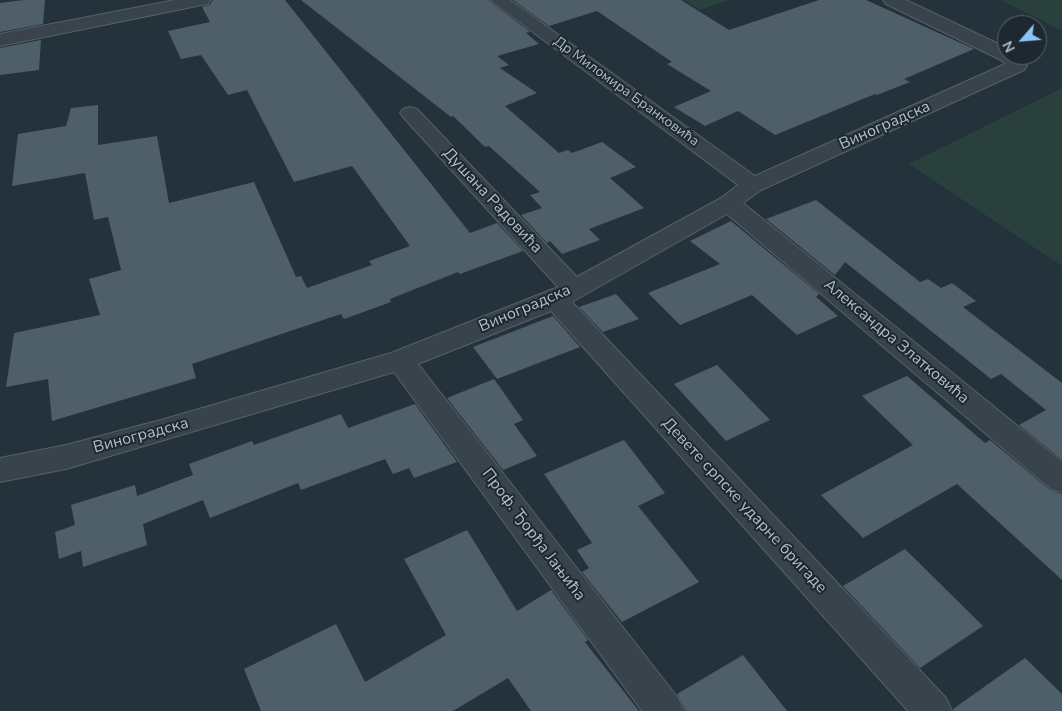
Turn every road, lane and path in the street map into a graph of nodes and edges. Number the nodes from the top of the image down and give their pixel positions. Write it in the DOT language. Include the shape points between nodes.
graph roads {
  1 [pos="202,0"];
  2 [pos="499,0"];
  3 [pos="892,0"];
  4 [pos="0,40"];
  5 [pos="410,113"];
  6 [pos="754,185"];
  7 [pos="729,203"];
  8 [pos="564,294"];
  9 [pos="400,360"];
  10 [pos="0,470"];
  11 [pos="1062,480"];
  12 [pos="665,711"];
  13 [pos="933,711"];
  1 -- 4 [label="street"];
  2 -- 6 [label="street, Др Миломира Бранковића"];
  3 -- 6 [label="street, Виноградска" via="1008,56 1017,66"];
  5 -- 8 [label="street, Душана Радовића"];
  6 -- 7 [label="street, Виноградска"];
  7 -- 8 [label="street, Виноградска"];
  7 -- 11 [label="street, Александра Златковића"];
  8 -- 9 [label="street, Виноградска"];
  8 -- 13 [label="street, Девете српске ударне бригаде"];
  9 -- 10 [label="street, Виноградска" via="168,429"];
  9 -- 12 [label="street, Проф. Ђорђа Јањића"];
}
